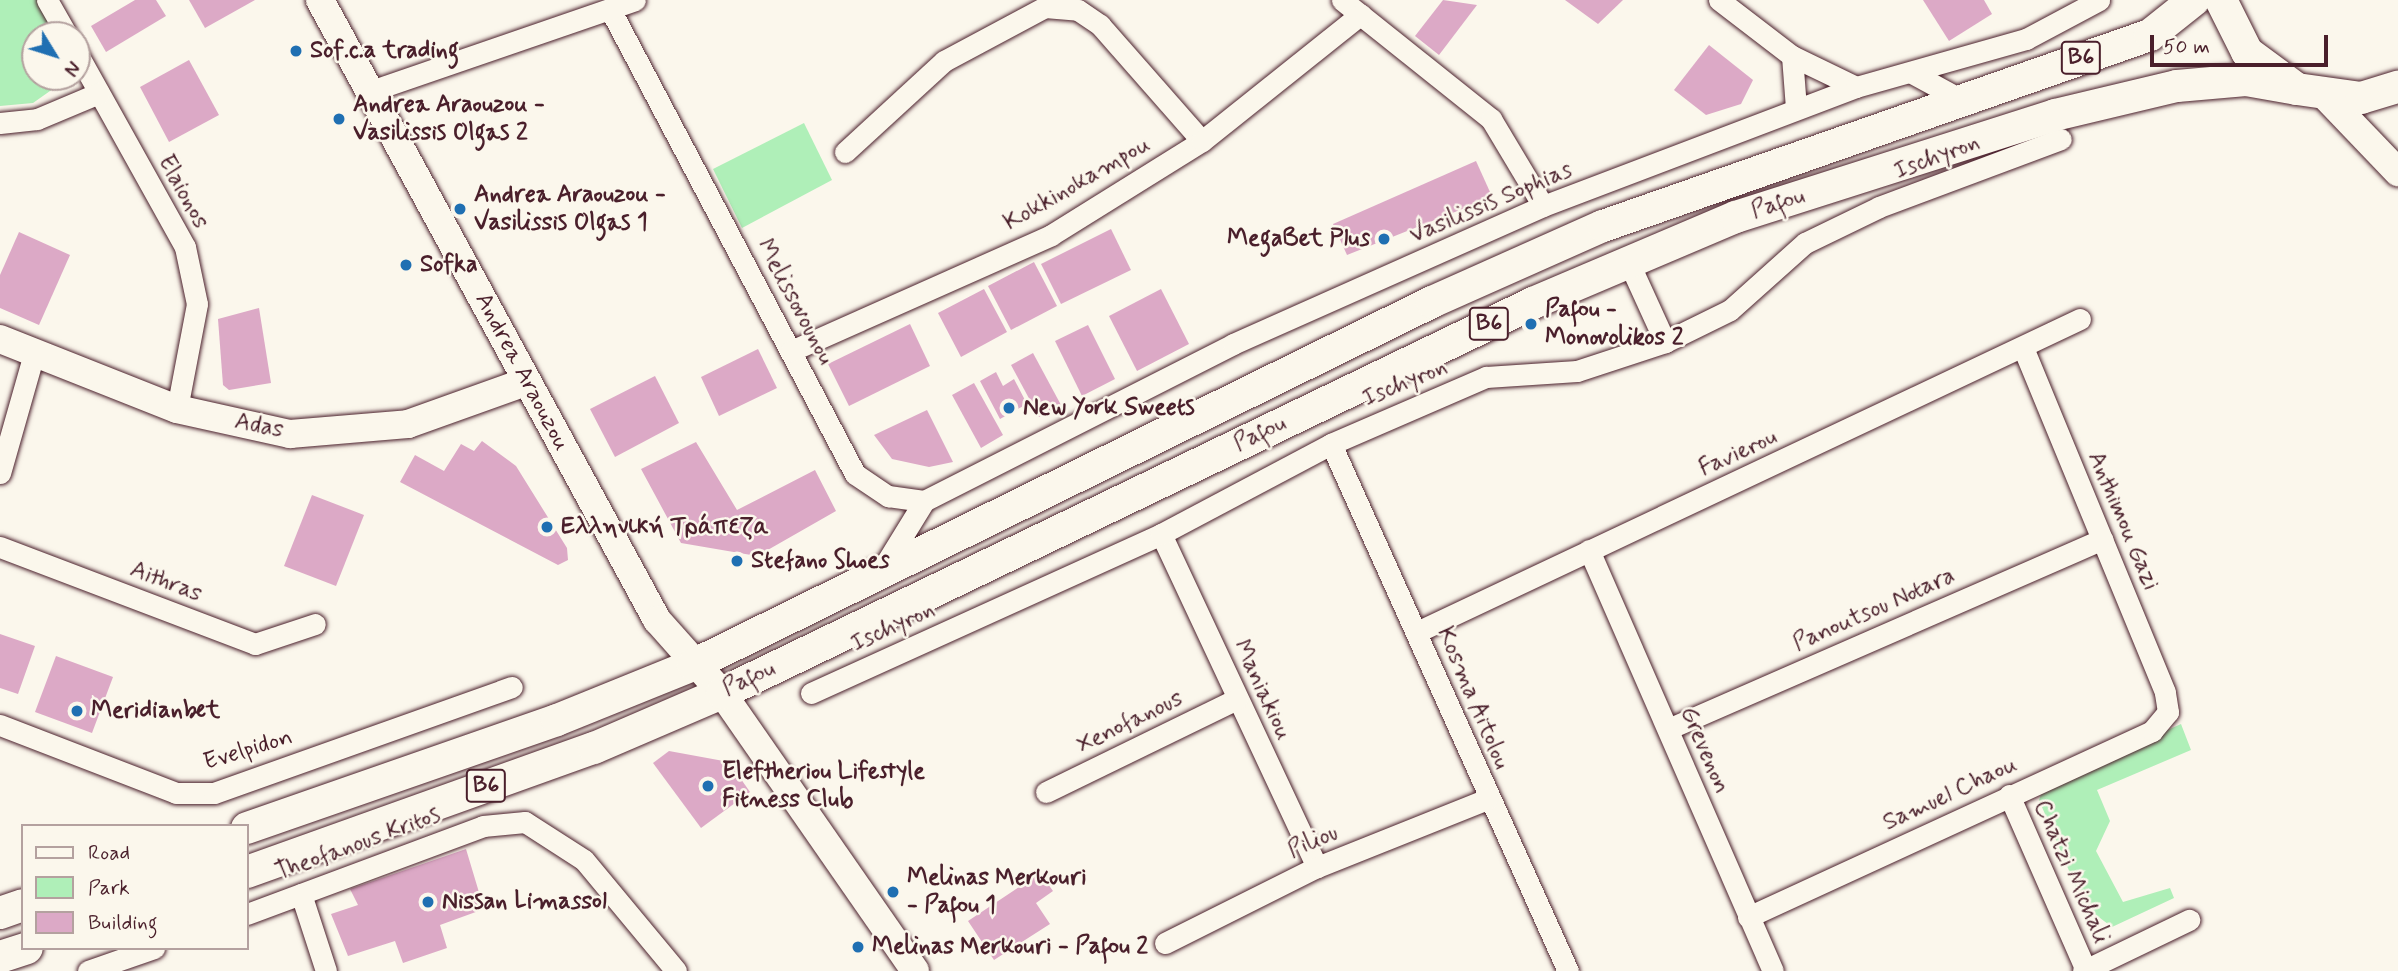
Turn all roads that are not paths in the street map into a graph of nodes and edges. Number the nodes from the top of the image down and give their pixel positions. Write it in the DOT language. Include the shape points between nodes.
graph roads {
  1 [pos="47,0"];
  2 [pos="320,0"];
  3 [pos="635,0"];
  4 [pos="1342,0"];
  5 [pos="1719,0"];
  6 [pos="2098,0"];
  7 [pos="2194,0"];
  8 [pos="2221,0"];
  9 [pos="1749,8"];
  10 [pos="611,11"];
  11 [pos="1361,14"];
  12 [pos="59,21"];
  13 [pos="1792,56"];
  14 [pos="1912,74"];
  15 [pos="91,78"];
  16 [pos="1856,87"];
  17 [pos="2398,88"];
  18 [pos="371,91"];
  19 [pos="99,93"];
  20 [pos="2312,93"];
  21 [pos="1958,98"];
  22 [pos="1796,108"];
  23 [pos="0,123"];
  24 [pos="2061,139"];
  25 [pos="1202,141"];
  26 [pos="845,152"];
  27 [pos="2398,172"];
  28 [pos="1544,206"];
  29 [pos="1629,263"];
  30 [pos="2080,319"];
  31 [pos="0,339"];
  32 [pos="1665,342"];
  33 [pos="791,351"];
  34 [pos="2024,351"];
  35 [pos="34,354"];
  36 [pos="525,382"];
  37 [pos="177,409"];
  38 [pos="1331,444"];
  39 [pos="0,472"];
  40 [pos="924,502"];
  41 [pos="1161,534"];
  42 [pos="2102,539"];
  43 [pos="0,547"];
  44 [pos="1589,550"];
  45 [pos="878,575"];
  46 [pos="315,624"];
  47 [pos="1417,632"];
  48 [pos="692,666"];
  49 [pos="512,687"];
  50 [pos="722,693"];
  51 [pos="811,693"];
  52 [pos="1237,699"];
  53 [pos="2168,712"];
  54 [pos="0,725"];
  55 [pos="1668,729"];
  56 [pos="1046,792"];
  57 [pos="2009,795"];
  58 [pos="1487,799"];
  59 [pos="248,828"];
  60 [pos="1317,867"];
  61 [pos="248,872"];
  62 [pos="301,894"];
  63 [pos="21,906"];
  64 [pos="0,913"];
  65 [pos="248,914"];
  66 [pos="1748,916"];
  67 [pos="2189,920"];
  68 [pos="1165,943"];
  69 [pos="21,950"];
  70 [pos="150,950"];
  71 [pos="0,957"];
  72 [pos="112,968"];
  73 [pos="2085,970"];
  74 [pos="88,971"];
  75 [pos="326,971"];
  76 [pos="677,971"];
  77 [pos="915,971"];
  78 [pos="1568,971"];
  79 [pos="1773,971"];
  1 -- 12 [label="street"];
  2 -- 18 [label="main road, Andrea Araouzou"];
  3 -- 10 [label="street"];
  4 -- 11 [label="street"];
  5 -- 9 [label="street"];
  6 -- 14 [label="street, Vasilissis Sophias" via="2026,38"];
  7 -- 21 [label="main road, Pafou / B6" via="2150,35"];
  8 -- 20 [label="main road" via="2247,52"];
  9 -- 13 [label="street"];
  10 -- 18 [label="street"];
  10 -- 33 [label="street, Melissovounou"];
  11 -- 25 [label="street, Kokkinokampou"];
  11 -- 28 [label="street" via="1491,119"];
  13 -- 16 [label="street"];
  13 -- 22 [label="street"];
  14 -- 16 [label="street, Vasilissis Sophias"];
  14 -- 21 [label="street"];
  15 -- 19 [label="street, Elaionos"];
  16 -- 22 [label="street, Vasilissis Sophias"];
  17 -- 20 [label="main road, B6" via="2361,98"];
  18 -- 36 [label="main road, Andrea Araouzou"];
  19 -- 23 [label="street" via="37,119"];
  19 -- 37 [label="street, Elaionos" via="185,247 197,304"];
  20 -- 27 [label="main road"];
  20 -- 29 [label="main road, Pafou / B6" via="2219,80 2054,115 1736,217"];
  21 -- 45 [label="main road, Pafou / B6" via="1603,226 1432,302"];
  22 -- 28 [label="street, Vasilissis Sophias"];
  24 -- 32 [label="street, Ischyron" via="1879,207 1804,243 1730,310"];
  25 -- 26 [label="street" via="1100,24 1078,9 1045,7 944,61"];
  25 -- 33 [label="street, Kokkinokampou" via="1051,235"];
  28 -- 40 [label="street, Vasilissis Sophias" via="1233,344"];
  29 -- 32 [label="street"];
  29 -- 50 [label="main road, Pafou / B6" via="1532,303"];
  30 -- 34 [label="street, Favierou"];
  31 -- 35 [label="main road, Adas"];
  32 -- 38 [label="street, Ischyron" via="1577,371 1486,377"];
  33 -- 40 [label="street, Melissovounou" via="855,474 888,496"];
  34 -- 42 [label="street, Anthimou Gazi"];
  34 -- 44 [label="street, Favierou"];
  35 -- 37 [label="main road, Adas"];
  35 -- 39 [label="street"];
  36 -- 37 [label="main road, Adas" via="408,424 290,434"];
  36 -- 48 [label="main road, Andrea Araouzou" via="657,620"];
  38 -- 41 [label="street, Ischyron"];
  38 -- 47 [label="street, Kosma Aitolou"];
  40 -- 45 [label="street"];
  41 -- 51 [label="street, Ischyron"];
  41 -- 52 [label="street, Maniakiou"];
  42 -- 53 [label="street, Anthimou Gazi" via="2165,692"];
  42 -- 55 [label="street, Panoutsou Notara"];
  43 -- 46 [label="street, Aithras" via="255,644"];
  44 -- 47 [label="street, Favierou"];
  44 -- 55 [label="street, Grevenon"];
  45 -- 48 [label="main road, Pafou / B6"];
  47 -- 58 [label="street, Kosma Aitolou"];
  48 -- 50 [label="main road, Andrea Araouzou"];
  48 -- 59 [label="main road, Pafou / B6" via="557,720"];
  49 -- 54 [label="street, Evelpidon" via="214,793 176,793"];
  50 -- 61 [label="main road, Pafou / B6" via="594,748"];
  50 -- 77 [label="main road, Andrea Araouzou"];
  52 -- 56 [label="street, Xenofanous"];
  52 -- 60 [label="street, Maniakiou"];
  53 -- 57 [label="street, Samuel Chaou" via="2152,731"];
  55 -- 66 [label="street, Grevenon"];
  57 -- 66 [label="street, Samuel Chaou"];
  57 -- 73 [label="street, Chatzi Michali"];
  58 -- 60 [label="street, Piliou"];
  58 -- 78 [label="street, Kosma Aitolou"];
  60 -- 68 [label="street, Piliou"];
  62 -- 65 [label="street, Theofanous Kritos"];
  62 -- 75 [label="street"];
  62 -- 76 [label="street, Theofanous Kritos" via="483,826 525,822 584,860"];
  63 -- 64 [label="main road"];
  66 -- 79 [label="street, Grevenon"];
  67 -- 73 [label="street, Chatzi Michali"];
  69 -- 71 [label="main road"];
  70 -- 72 [label="street"];
  72 -- 74 [label="street"];
}
